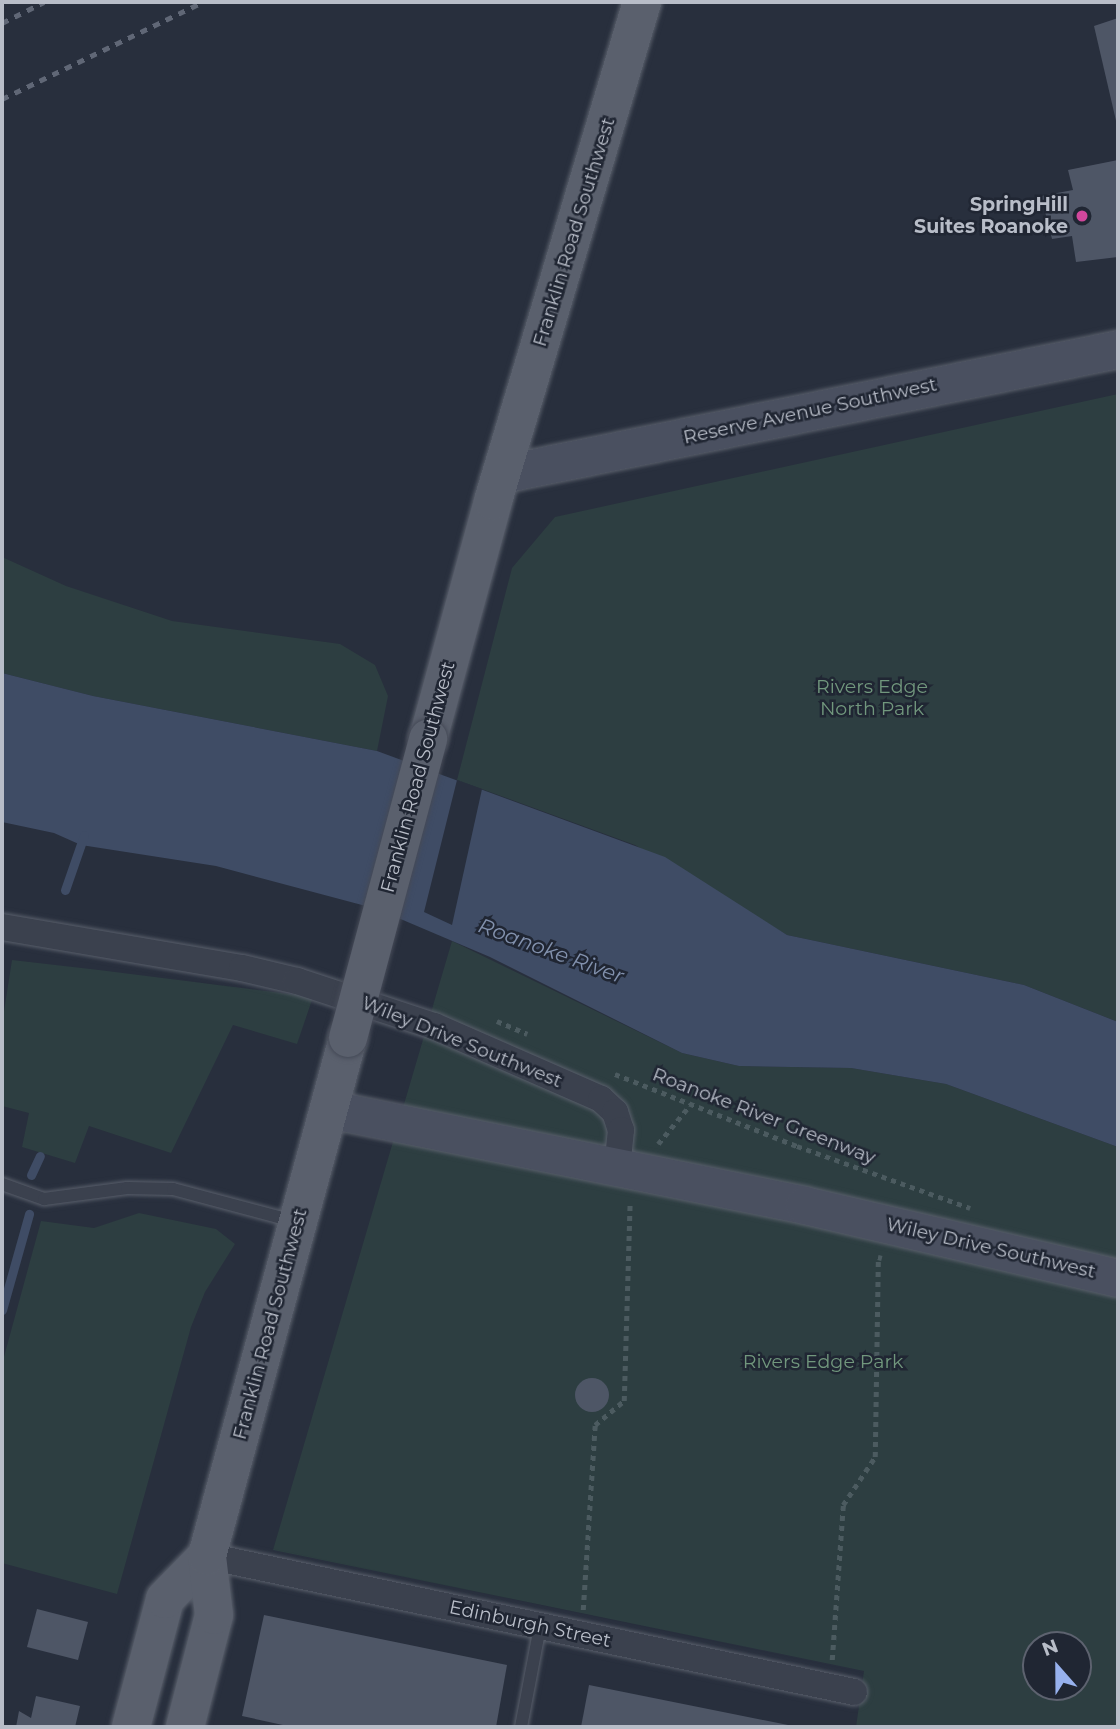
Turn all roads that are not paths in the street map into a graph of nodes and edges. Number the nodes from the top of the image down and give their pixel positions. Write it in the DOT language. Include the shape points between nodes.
graph roads {
  1 [pos="642,2"];
  2 [pos="1118,349"];
  3 [pos="502,474"];
  4 [pos="2,927"];
  5 [pos="329,1110"];
  6 [pos="617,1166"];
  7 [pos="2,1184"];
  8 [pos="297,1223"];
  9 [pos="1118,1278"];
  10 [pos="207,1556"];
  11 [pos="540,1626"];
  12 [pos="152,1646"];
  13 [pos="854,1692"];
  14 [pos="120,1727"];
  15 [pos="131,1727"];
  16 [pos="185,1727"];
  17 [pos="521,1727"];
  1 -- 3 [label="main road, Franklin Road Southwest"];
  2 -- 3 [label="street, Reserve Avenue Southwest"];
  3 -- 5 [label="main road, Franklin Road Southwest, bridge"];
  4 -- 6 [label="street, Wiley Drive Southwest" via="242,968 434,1026 601,1099 615,1112 621,1130"];
  5 -- 6 [label="street, Wiley Drive Southwest"];
  5 -- 8 [label="main road, Franklin Road Southwest"];
  6 -- 9 [label="street, Wiley Drive Southwest"];
  7 -- 8 [label="lane" via="44,1199 127,1188 173,1189"];
  8 -- 10 [label="main road, Franklin Road Southwest"];
  10 -- 11 [label="street, Edinburgh Street"];
  10 -- 12 [label="main road, Franklin Road Southwest" via="166,1599"];
  10 -- 16 [label="main road, Franklin Road Southwest" via="214,1615"];
  11 -- 13 [label="street, Edinburgh Street"];
  11 -- 17 [label="lane"];
  12 -- 14 [label="main road"];
  12 -- 15 [label="main road, Franklin Road Southwest"];
}
